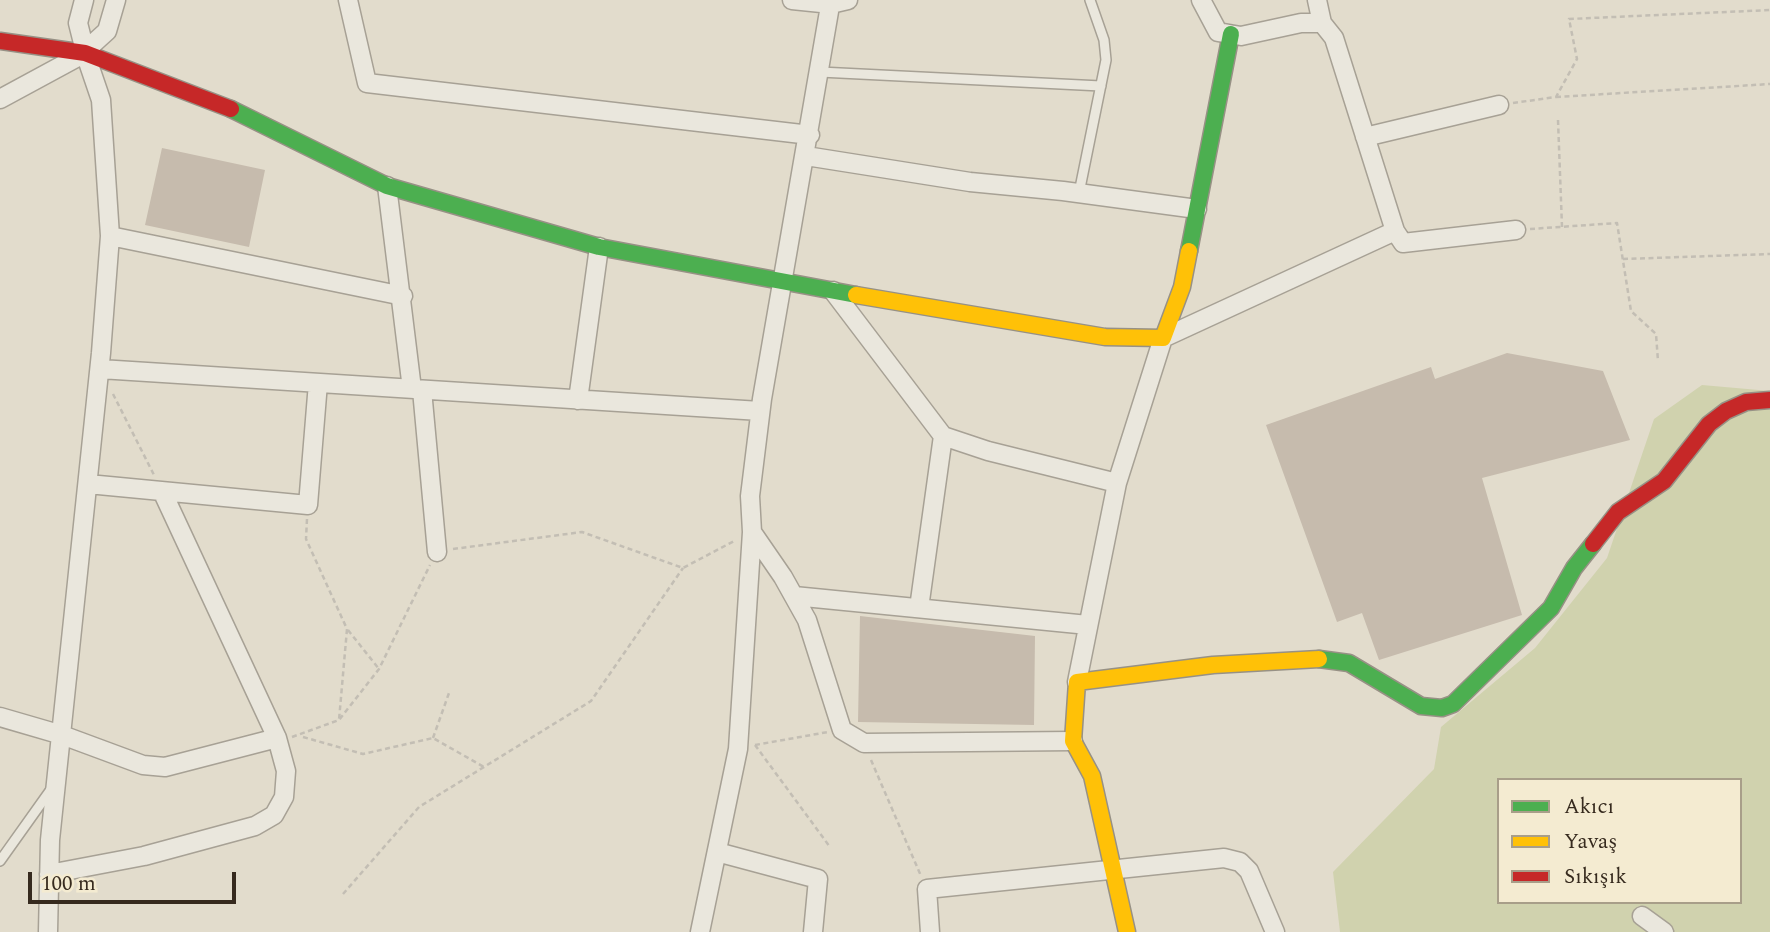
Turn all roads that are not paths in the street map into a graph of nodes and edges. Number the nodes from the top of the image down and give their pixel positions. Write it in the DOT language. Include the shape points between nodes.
graph roads {
  1 [pos="84,0"];
  2 [pos="116,0"];
  3 [pos="348,0"];
  4 [pos="792,0"];
  5 [pos="1090,0"];
  6 [pos="1201,0"];
  7 [pos="1317,0"];
  8 [pos="837,2"];
  9 [pos="1322,23"];
  10 [pos="1231,34"];
  11 [pos="0,41"];
  12 [pos="85,52"];
  13 [pos="820,72"];
  14 [pos="1101,86"];
  15 [pos="0,99"];
  16 [pos="1500,104"];
  17 [pos="810,135"];
  18 [pos="1365,137"];
  19 [pos="806,156"];
  20 [pos="387,186"];
  21 [pos="1079,193"];
  22 [pos="1197,209"];
  23 [pos="1516,230"];
  24 [pos="1395,231"];
  25 [pos="110,236"];
  26 [pos="598,247"];
  27 [pos="783,279"];
  28 [pos="833,291"];
  29 [pos="403,296"];
  30 [pos="1163,338"];
  31 [pos="100,369"];
  32 [pos="318,383"];
  33 [pos="417,389"];
  34 [pos="578,400"];
  35 [pos="1770,400"];
  36 [pos="760,411"];
  37 [pos="943,436"];
  38 [pos="1117,483"];
  39 [pos="88,484"];
  40 [pos="162,491"];
  41 [pos="752,532"];
  42 [pos="437,552"];
  43 [pos="794,596"];
  44 [pos="919,608"];
  45 [pos="1088,625"];
  46 [pos="1077,682"];
  47 [pos="0,717"];
  48 [pos="62,735"];
  49 [pos="277,738"];
  50 [pos="1073,741"];
  51 [pos="57,782"];
  52 [pos="717,852"];
  53 [pos="0,860"];
  54 [pos="1114,872"];
  55 [pos="49,874"];
  56 [pos="1642,916"];
  57 [pos="48,932"];
  58 [pos="700,932"];
  59 [pos="813,932"];
  60 [pos="930,932"];
  61 [pos="1127,932"];
  62 [pos="1275,932"];
  63 [pos="1664,932"];
  1 -- 12 [label="street" via="78,23"];
  2 -- 12 [label="street" via="107,31"];
  3 -- 17 [label="street" via="367,83"];
  4 -- 8 [label="street"];
  5 -- 14 [label="lane" via="1106,49"];
  6 -- 10 [label="street" via="1218,32"];
  7 -- 9 [label="street"];
  8 -- 13 [label="street"];
  9 -- 10 [label="street"];
  9 -- 18 [label="street" via="1334,38"];
  10 -- 22 [label="street"];
  11 -- 12 [label="street"];
  12 -- 15 [label="street"];
  12 -- 20 [label="street" via="234,110"];
  12 -- 25 [label="street" via="101,100"];
  13 -- 14 [label="lane"];
  13 -- 17 [label="street"];
  14 -- 21 [label="lane"];
  16 -- 18 [label="street"];
  17 -- 19 [label="street"];
  18 -- 24 [label="street"];
  19 -- 21 [label="street" via="970,182"];
  19 -- 27 [label="street"];
  20 -- 26 [label="street"];
  20 -- 29 [label="street"];
  21 -- 22 [label="street"];
  22 -- 30 [label="street" via="1182,287"];
  23 -- 24 [label="street" via="1402,243"];
  24 -- 30 [label="street"];
  25 -- 29 [label="street"];
  25 -- 31 [label="street"];
  26 -- 27 [label="street"];
  26 -- 34 [label="street"];
  27 -- 28 [label="street"];
  27 -- 36 [label="street"];
  28 -- 30 [label="street" via="1105,337"];
  28 -- 37 [label="street"];
  29 -- 33 [label="street"];
  30 -- 38 [label="street"];
  31 -- 32 [label="street"];
  31 -- 39 [label="street"];
  32 -- 33 [label="street"];
  32 -- 40 [label="street" via="308,505"];
  33 -- 34 [label="street"];
  33 -- 42 [label="street"];
  34 -- 36 [label="street"];
  35 -- 46 [label="street" via="1746,402 1709,424 1664,481 1618,512 1574,568 1551,608 1453,704 1421,706 1349,663 1320,659 1213,665"];
  36 -- 41 [label="street" via="750,496"];
  37 -- 38 [label="street"];
  37 -- 44 [label="street"];
  38 -- 45 [label="street"];
  39 -- 40 [label="street"];
  39 -- 48 [label="street"];
  40 -- 49 [label="street"];
  41 -- 43 [label="street"];
  41 -- 52 [label="street" via="746,747"];
  43 -- 44 [label="street"];
  43 -- 50 [label="street" via="807,620 842,730 864,743"];
  44 -- 45 [label="street"];
  45 -- 46 [label="street"];
  46 -- 50 [label="street"];
  47 -- 48 [label="street"];
  48 -- 49 [label="street" via="143,765 165,767"];
  48 -- 51 [label="street"];
  49 -- 55 [label="street" via="286,780 284,797 274,815 255,825 144,856"];
  50 -- 54 [label="street" via="1091,776"];
  51 -- 53 [label="lane"];
  51 -- 55 [label="street"];
  52 -- 58 [label="street"];
  52 -- 59 [label="street" via="818,879"];
  54 -- 60 [label="street" via="927,888"];
  54 -- 61 [label="street"];
  54 -- 62 [label="street" via="1224,858 1240,862 1249,871"];
  55 -- 57 [label="street"];
  56 -- 63 [label="street"];
}
